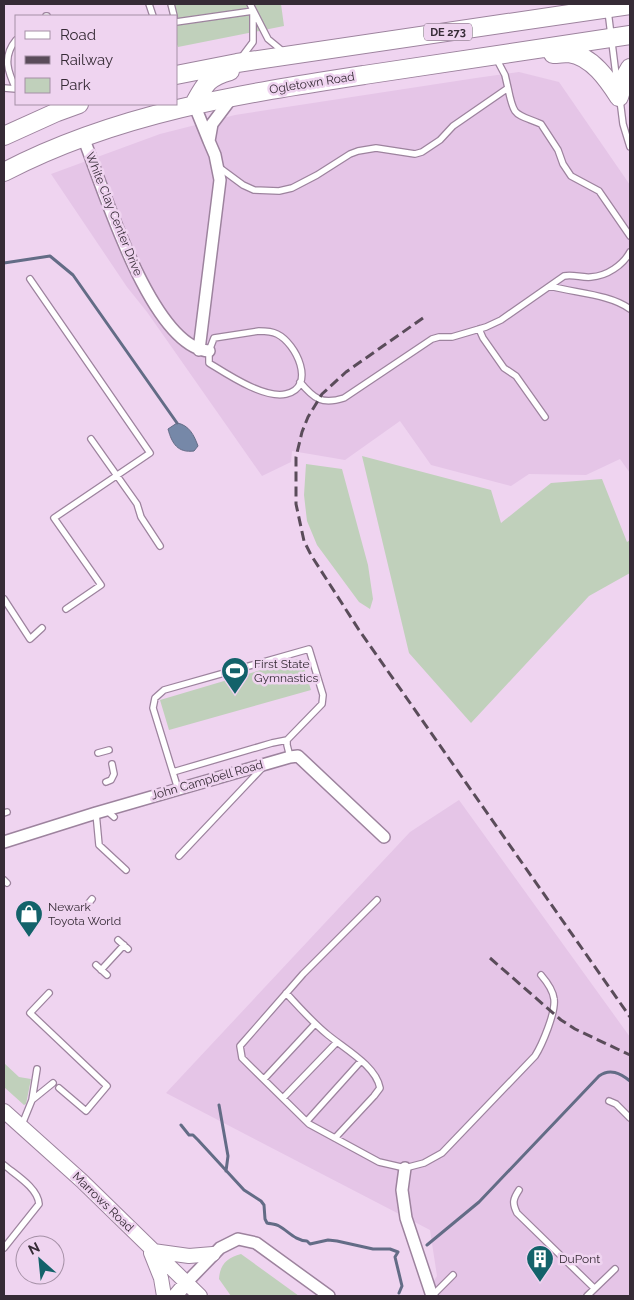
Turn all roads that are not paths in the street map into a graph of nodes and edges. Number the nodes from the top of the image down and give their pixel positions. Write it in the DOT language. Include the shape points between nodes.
graph roads {
  1 [pos="250,4"];
  2 [pos="630,5"];
  3 [pos="607,6"];
  4 [pos="253,11"];
  5 [pos="178,22"];
  6 [pos="630,35"];
  7 [pos="611,38"];
  8 [pos="15,42"];
  9 [pos="528,50"];
  10 [pos="495,55"];
  11 [pos="289,56"];
  12 [pos="237,63"];
  13 [pos="178,66"];
  14 [pos="630,68"];
  15 [pos="178,75"];
  16 [pos="15,86"];
  17 [pos="508,88"];
  18 [pos="233,96"];
  19 [pos="619,97"];
  20 [pos="194,104"];
  21 [pos="51,105"];
  22 [pos="75,105"];
  23 [pos="4,135"];
  24 [pos="83,137"];
  25 [pos="209,142"];
  26 [pos="630,147"];
  27 [pos="218,167"];
  28 [pos="4,172"];
  29 [pos="630,236"];
  30 [pos="630,252"];
  31 [pos="30,279"];
  32 [pos="550,286"];
  33 [pos="630,309"];
  34 [pos="479,329"];
  35 [pos="204,351"];
  36 [pos="300,382"];
  37 [pos="545,417"];
  38 [pos="91,439"];
  39 [pos="117,475"];
  40 [pos="160,546"];
  41 [pos="4,599"];
  42 [pos="66,609"];
  43 [pos="42,628"];
  44 [pos="287,740"];
  45 [pos="109,750"];
  46 [pos="98,753"];
  47 [pos="290,757"];
  48 [pos="267,763"];
  49 [pos="112,764"];
  50 [pos="173,772"];
  51 [pos="106,782"];
  52 [pos="178,789"];
  53 [pos="105,813"];
  54 [pos="384,837"];
  55 [pos="4,842"];
  56 [pos="179,856"];
  57 [pos="121,869"];
  58 [pos="92,899"];
  59 [pos="377,900"];
  60 [pos="84,909"];
  61 [pos="118,940"];
  62 [pos="107,975"];
  63 [pos="541,975"];
  64 [pos="50,993"];
  65 [pos="286,994"];
  66 [pos="315,1024"];
  67 [pos="337,1042"];
  68 [pos="361,1061"];
  69 [pos="37,1069"];
  70 [pos="264,1079"];
  71 [pos="53,1082"];
  72 [pos="59,1088"];
  73 [pos="283,1098"];
  74 [pos="32,1100"];
  75 [pos="608,1101"];
  76 [pos="4,1111"];
  77 [pos="630,1118"];
  78 [pos="307,1121"];
  79 [pos="21,1126"];
  80 [pos="335,1138"];
  81 [pos="4,1165"];
  82 [pos="405,1168"];
  83 [pos="519,1190"];
  84 [pos="4,1248"];
  85 [pos="151,1250"];
  86 [pos="213,1254"];
  87 [pos="615,1269"];
  88 [pos="453,1275"];
  89 [pos="186,1283"];
  90 [pos="594,1288"];
  91 [pos="164,1296"];
  92 [pos="175,1296"];
  93 [pos="200,1296"];
  94 [pos="329,1296"];
  95 [pos="432,1296"];
  96 [pos="588,1296"];
  1 -- 4 [label="lane"];
  2 -- 3 [label="main road, DE 273"];
  3 -- 7 [label="lane"];
  3 -- 11 [label="main road, DE 273"];
  4 -- 5 [label="lane"];
  4 -- 11 [label="lane" via="268,39"];
  4 -- 12 [label="lane" via="253,42"];
  6 -- 7 [label="main road, Ogletown Road / DE 273"];
  7 -- 9 [label="main road, Ogletown Road / DE 273"];
  7 -- 19 [label="lane"];
  8 -- 16 [label="lane" via="7,66"];
  9 -- 10 [label="main road, Ogletown Road / DE 273"];
  9 -- 19 [label="main road" via="548,54 570,53 581,57 608,80"];
  10 -- 17 [label="lane"];
  10 -- 18 [label="main road, Ogletown Road / DE 273"];
  11 -- 12 [label="main road, DE 273"];
  11 -- 20 [label="main road" via="211,78"];
  12 -- 13 [label="main road" via="194,62"];
  12 -- 15 [label="main road, DE 273"];
  14 -- 19 [label="main road"];
  17 -- 27 [label="lane" via="422,152 415,154 376,148 358,151 292,188 254,190"];
  17 -- 29 [label="lane" via="512,106 518,115 541,124 571,176 599,191"];
  18 -- 20 [label="main road, Ogletown Road / DE 273"];
  18 -- 25 [label="street" via="212,124"];
  19 -- 26 [label="lane"];
  20 -- 24 [label="main road, Ogletown Road / DE 273"];
  20 -- 25 [label="street"];
  21 -- 23 [label="main road" via="31,113"];
  22 -- 23 [label="main road"];
  24 -- 28 [label="main road, Ogletown Road / DE 273"];
  24 -- 35 [label="street, White Clay Center Drive" via="141,282 179,336"];
  25 -- 27 [label="street"];
  27 -- 35 [label="street" via="219,193"];
  30 -- 32 [label="lane" via="616,268 605,274 564,276"];
  31 -- 39 [label="lane" via="71,344 150,453"];
  32 -- 33 [label="lane" via="613,301"];
  32 -- 34 [label="lane" via="501,320"];
  34 -- 36 [label="lane" via="432,339 335,401 313,397"];
  34 -- 37 [label="lane" via="504,368 516,376"];
  35 -- 36 [label="lane" via="209,363 259,390 286,394 296,389"];
  35 -- 36 [label="lane" via="214,338 270,331 278,334 294,350 302,371"];
  38 -- 39 [label="lane"];
  39 -- 40 [label="lane"];
  39 -- 42 [label="lane" via="54,518 101,585"];
  41 -- 43 [label="lane" via="30,638"];
  44 -- 47 [label="lane"];
  44 -- 50 [label="lane"];
  44 -- 50 [label="lane" via="322,704 323,695 309,649 164,690 155,698 154,708"];
  45 -- 46 [label="lane"];
  47 -- 48 [label="street, John Campbell Road"];
  47 -- 54 [label="street" via="298,756 305,761"];
  48 -- 52 [label="street, John Campbell Road"];
  48 -- 56 [label="lane"];
  49 -- 51 [label="lane" via="114,774"];
  50 -- 52 [label="lane"];
  52 -- 53 [label="street, John Campbell Road"];
  53 -- 55 [label="street, John Campbell Road"];
  53 -- 57 [label="lane" via="99,844"];
  58 -- 60 [label="lane"];
  59 -- 65 [label="lane"];
  61 -- 62 [label="lane" via="126,947 99,968"];
  63 -- 82 [label="lane" via="554,1000 543,1045 449,1147 429,1161"];
  64 -- 72 [label="lane" via="30,1013 107,1086 86,1111"];
  65 -- 66 [label="lane"];
  65 -- 70 [label="lane" via="240,1046 242,1058"];
  66 -- 67 [label="lane"];
  66 -- 70 [label="lane"];
  67 -- 68 [label="lane"];
  67 -- 73 [label="lane"];
  68 -- 78 [label="lane"];
  68 -- 80 [label="lane" via="378,1080 380,1088"];
  69 -- 74 [label="lane"];
  70 -- 73 [label="lane"];
  71 -- 74 [label="lane"];
  73 -- 78 [label="lane"];
  74 -- 79 [label="lane"];
  75 -- 77 [label="lane" via="616,1104"];
  76 -- 79 [label="street, Marrows Road"];
  78 -- 80 [label="lane"];
  79 -- 85 [label="street, Marrows Road"];
  80 -- 82 [label="lane" via="379,1162"];
  81 -- 84 [label="lane" via="39,1198 39,1204"];
  82 -- 95 [label="street" via="402,1190 406,1218"];
  83 -- 90 [label="lane" via="514,1198 515,1215"];
  85 -- 86 [label="street" via="189,1256"];
  85 -- 89 [label="street, Marrows Road"];
  85 -- 91 [label="street"];
  86 -- 89 [label="street"];
  86 -- 94 [label="street" via="238,1239 256,1243"];
  87 -- 90 [label="lane"];
  88 -- 95 [label="lane"];
  89 -- 92 [label="street"];
  89 -- 93 [label="street, Marrows Road"];
  90 -- 96 [label="lane"];
}
